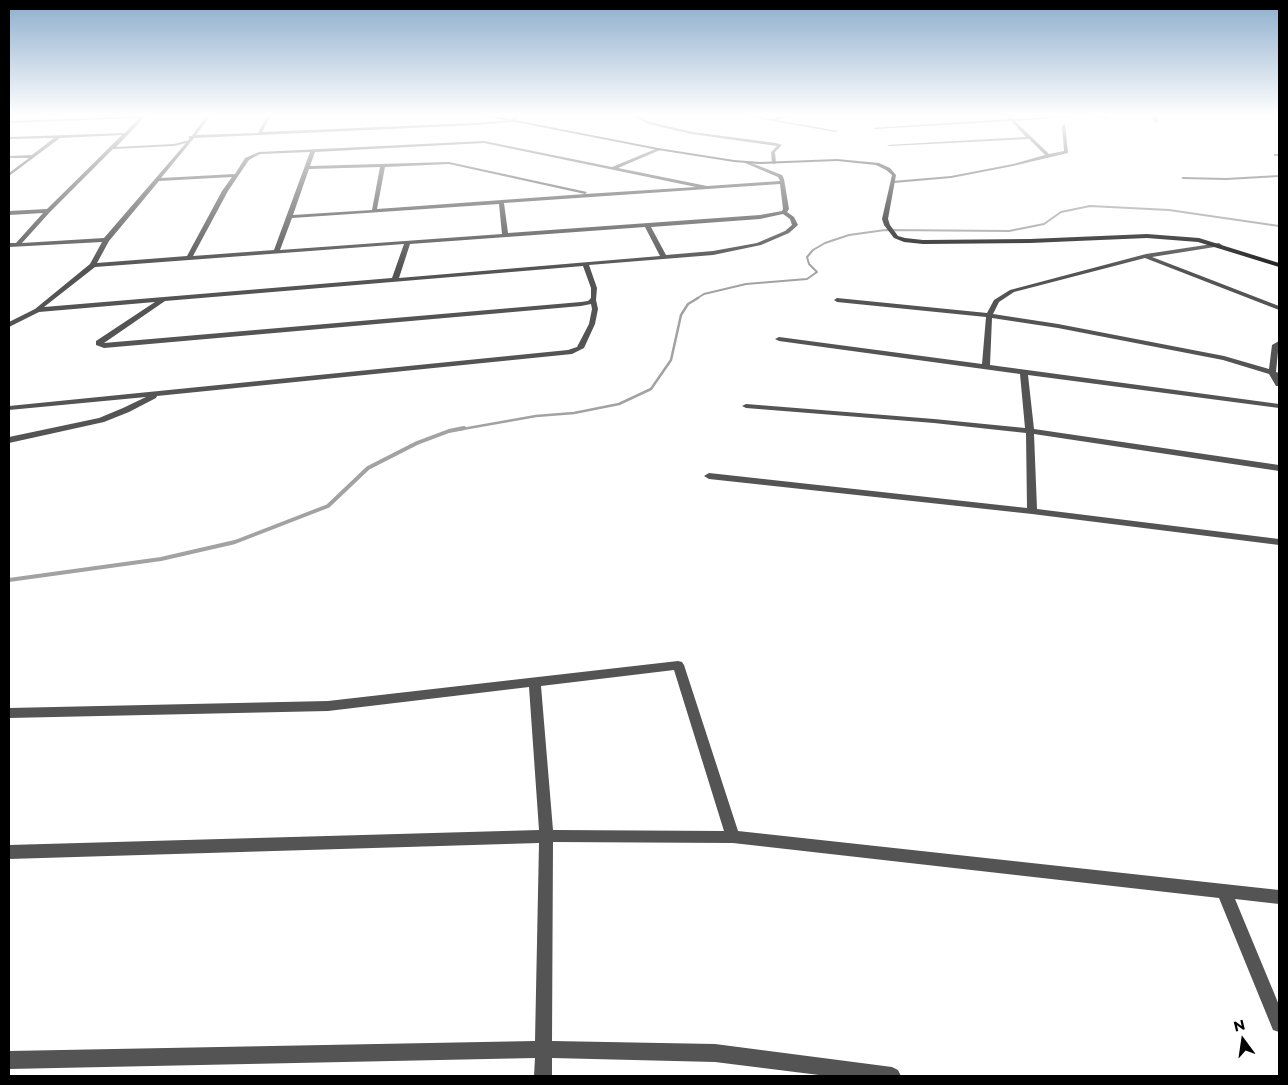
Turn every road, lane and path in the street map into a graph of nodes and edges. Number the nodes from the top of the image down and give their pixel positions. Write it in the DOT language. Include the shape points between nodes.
graph roads {
  1 [pos="19,167"];
  2 [pos="94,167"];
  3 [pos="168,167"];
  4 [pos="242,167"];
  5 [pos="342,167"];
  6 [pos="383,167"];
  7 [pos="469,167"];
  8 [pos="605,167"];
  9 [pos="615,167"];
  10 [pos="756,167"];
  11 [pos="881,167"];
  12 [pos="1004,167"];
  13 [pos="307,168"];
  14 [pos="612,168"];
  15 [pos="9,175"];
  16 [pos="236,175"];
  17 [pos="1279,176"];
  18 [pos="1183,178"];
  19 [pos="157,180"];
  20 [pos="782,182"];
  21 [pos="894,182"];
  22 [pos="710,188"];
  23 [pos="597,196"];
  24 [pos="501,202"];
  25 [pos="48,211"];
  26 [pos="374,211"];
  27 [pos="784,212"];
  28 [pos="9,213"];
  29 [pos="290,217"];
  30 [pos="647,225"];
  31 [pos="505,235"];
  32 [pos="106,240"];
  33 [pos="408,242"];
  34 [pos="17,244"];
  35 [pos="9,245"];
  36 [pos="1219,245"];
  37 [pos="276,252"];
  38 [pos="1146,256"];
  39 [pos="664,257"];
  40 [pos="189,258"];
  41 [pos="585,264"];
  42 [pos="92,265"];
  43 [pos="1279,265"];
  44 [pos="395,279"];
  45 [pos="165,299"];
  46 [pos="592,300"];
  47 [pos="837,300"];
  48 [pos="1279,308"];
  49 [pos="37,310"];
  50 [pos="989,316"];
  51 [pos="9,325"];
  52 [pos="779,339"];
  53 [pos="1279,343"];
  54 [pos="986,367"];
  55 [pos="1024,372"];
  56 [pos="1276,374"];
  57 [pos="1279,384"];
  58 [pos="158,393"];
  59 [pos="746,406"];
  60 [pos="1279,406"];
  61 [pos="9,408"];
  62 [pos="1030,431"];
  63 [pos="9,440"];
  64 [pos="1279,468"];
  65 [pos="709,476"];
  66 [pos="1032,511"];
  67 [pos="1279,542"];
  68 [pos="534,682"];
  69 [pos="9,713"];
  70 [pos="546,836"];
  71 [pos="733,837"];
  72 [pos="9,852"];
  73 [pos="1224,892"];
  74 [pos="1279,897"];
  75 [pos="1279,1024"];
  76 [pos="544,1049"];
  77 [pos="9,1060"];
  78 [pos="544,1076"];
  79 [pos="892,1076"];
  1 -- 15 [label="street"];
  2 -- 25 [label="street"];
  3 -- 19 [label="street"];
  4 -- 16 [label="street"];
  5 -- 13 [label="street"];
  6 -- 26 [label="street"];
  7 -- 23 [label="street"];
  8 -- 14 [label="street"];
  9 -- 14 [label="street"];
  10 -- 20 [label="street" via="780,176"];
  11 -- 21 [label="street" via="894,175"];
  12 -- 21 [label="street" via="948,177"];
  13 -- 29 [label="street"];
  14 -- 22 [label="street"];
  16 -- 19 [label="street"];
  16 -- 40 [label="street"];
  17 -- 18 [label="street"];
  19 -- 32 [label="street"];
  20 -- 22 [label="street"];
  20 -- 27 [label="street"];
  21 -- 36 [label="street" via="886,209 886,225 896,237 947,242 1147,236"];
  22 -- 23 [label="street"];
  23 -- 24 [label="street"];
  24 -- 26 [label="street"];
  24 -- 31 [label="street"];
  25 -- 28 [label="street"];
  25 -- 34 [label="street"];
  26 -- 29 [label="street"];
  27 -- 30 [label="street" via="760,217"];
  27 -- 39 [label="street" via="795,225 759,244 713,253"];
  29 -- 37 [label="street"];
  30 -- 31 [label="street"];
  30 -- 39 [label="street"];
  31 -- 33 [label="street"];
  32 -- 34 [label="street"];
  32 -- 42 [label="street"];
  33 -- 37 [label="street"];
  33 -- 44 [label="street"];
  34 -- 35 [label="street"];
  36 -- 38 [label="street"];
  36 -- 43 [label="street"];
  37 -- 40 [label="street"];
  38 -- 48 [label="street"];
  38 -- 50 [label="street" via="1012,290 996,301"];
  39 -- 41 [label="street"];
  40 -- 42 [label="street"];
  41 -- 44 [label="street"];
  41 -- 46 [label="street" via="594,288"];
  42 -- 49 [label="street"];
  44 -- 45 [label="street"];
  45 -- 46 [label="street" via="99,343 104,346 525,310"];
  45 -- 49 [label="street"];
  46 -- 58 [label="street" via="595,309 592,324 580,348 569,352"];
  47 -- 50 [label="street"];
  49 -- 51 [label="street"];
  50 -- 54 [label="street"];
  50 -- 56 [label="street" via="1224,358"];
  52 -- 54 [label="street"];
  53 -- 56 [label="street" via="1276,345"];
  54 -- 55 [label="street"];
  55 -- 60 [label="street"];
  55 -- 62 [label="street"];
  56 -- 57 [label="street"];
  58 -- 61 [label="street"];
  58 -- 63 [label="street" via="101,420"];
  59 -- 62 [label="street"];
  62 -- 64 [label="street"];
  62 -- 66 [label="street"];
  65 -- 66 [label="street"];
  66 -- 67 [label="street"];
  68 -- 69 [label="street" via="328,706"];
  68 -- 70 [label="street"];
  68 -- 71 [label="street" via="678,665"];
  70 -- 71 [label="street"];
  70 -- 72 [label="street"];
  70 -- 76 [label="street"];
  71 -- 73 [label="street"];
  73 -- 74 [label="street"];
  73 -- 75 [label="street"];
  76 -- 77 [label="street"];
  76 -- 78 [label="street"];
  76 -- 79 [label="street" via="715,1053"];
}
